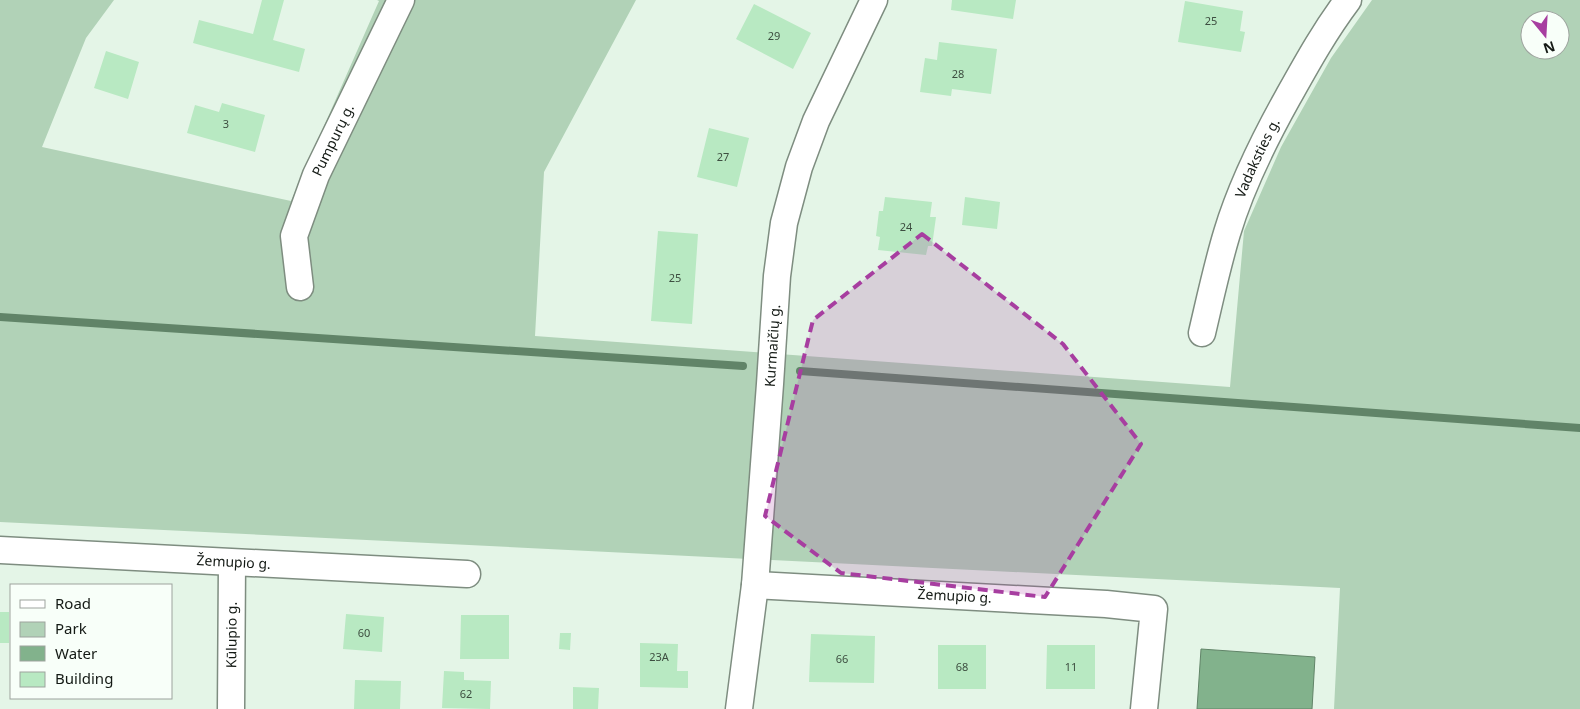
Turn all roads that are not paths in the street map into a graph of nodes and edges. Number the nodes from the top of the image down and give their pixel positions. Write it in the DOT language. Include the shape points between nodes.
graph roads {
  1 [pos="401,0"];
  2 [pos="874,0"];
  3 [pos="1348,0"];
  4 [pos="300,287"];
  5 [pos="1202,333"];
  6 [pos="0,550"];
  7 [pos="232,563"];
  8 [pos="467,574"];
  9 [pos="755,585"];
  10 [pos="231,709"];
  11 [pos="739,709"];
  12 [pos="1144,709"];
  1 -- 4 [label="street, Pumpurų g." via="316,174 294,236"];
  2 -- 9 [label="street, Kurmaičių g." via="816,121 799,166 784,223 777,276"];
  3 -- 5 [label="street, Vadaksties g." via="1326,30 1269,131 1247,181 1227,232"];
  6 -- 7 [label="street, Žemupio g."];
  7 -- 8 [label="street, Žemupio g."];
  7 -- 10 [label="street, Kūlupio g."];
  9 -- 11 [label="street, Kurmaičių g."];
  9 -- 12 [label="street, Žemupio g." via="1106,604 1154,610"];
}
